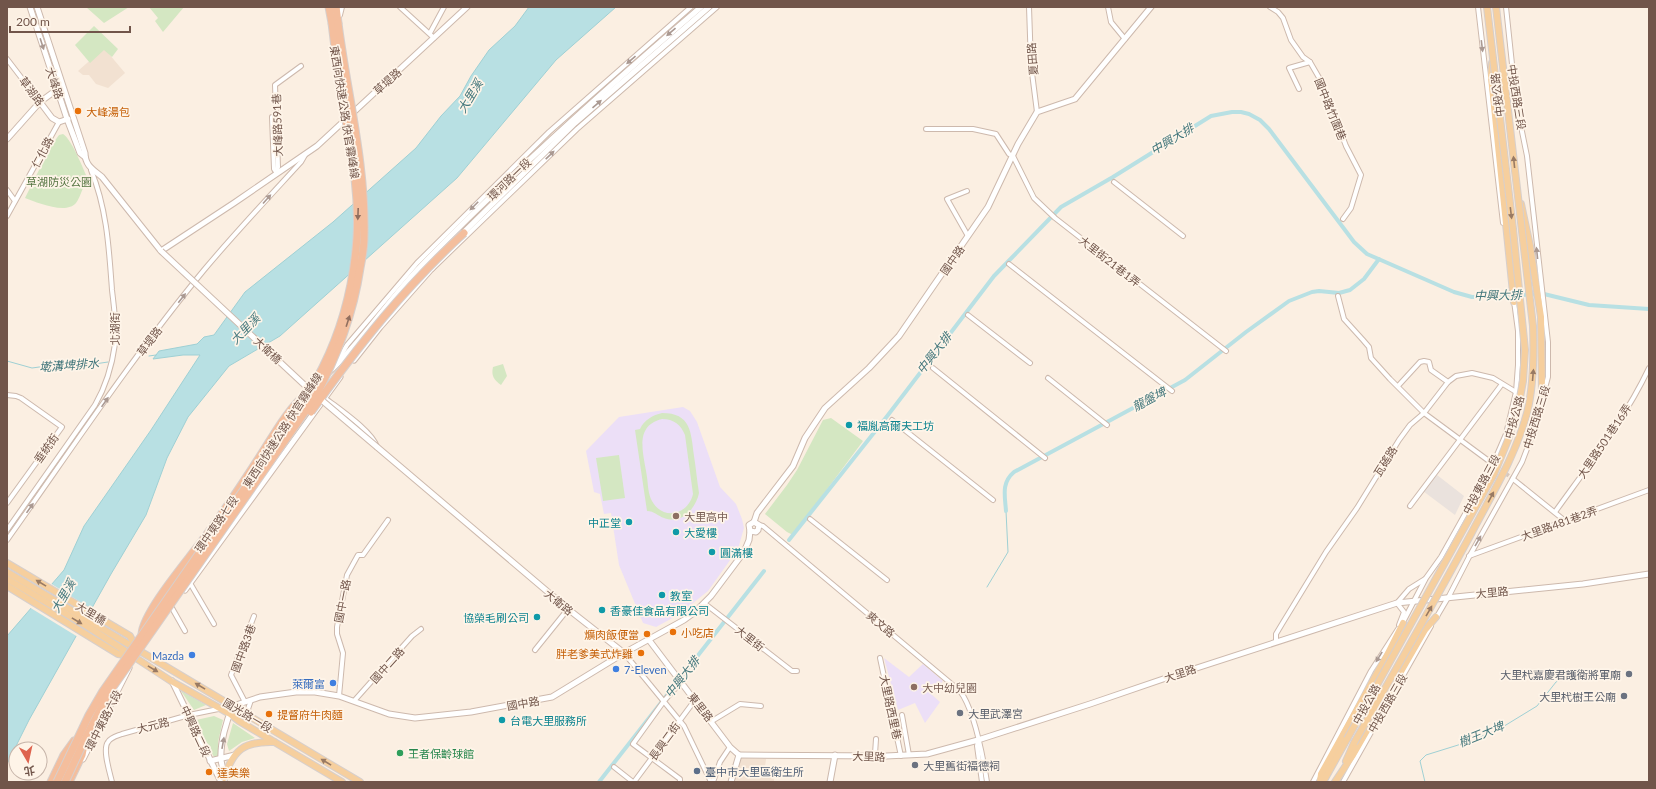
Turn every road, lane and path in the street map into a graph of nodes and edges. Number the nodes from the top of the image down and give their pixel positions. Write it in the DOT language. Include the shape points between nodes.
graph roads {
  1 [pos="30,7"];
  2 [pos="37,7"];
  3 [pos="325,7"];
  4 [pos="329,7"];
  5 [pos="339,7"];
  6 [pos="400,7"];
  7 [pos="444,7"];
  8 [pos="467,7"];
  9 [pos="692,7"];
  10 [pos="701,7"];
  11 [pos="709,7"];
  12 [pos="717,7"];
  13 [pos="1029,7"];
  14 [pos="1108,7"];
  15 [pos="1151,7"];
  16 [pos="1270,7"];
  17 [pos="1478,7"];
  18 [pos="1487,7"];
  19 [pos="1496,7"];
  20 [pos="1506,7"];
  21 [pos="329,16"];
  22 [pos="335,23"];
  23 [pos="430,33"];
  24 [pos="434,38"];
  25 [pos="1125,39"];
  26 [pos="1492,50"];
  27 [pos="7,59"];
  28 [pos="1310,62"];
  29 [pos="301,66"];
  30 [pos="63,86"];
  31 [pos="57,89"];
  32 [pos="1299,90"];
  33 [pos="40,102"];
  34 [pos="353,112"];
  35 [pos="1037,112"];
  36 [pos="73,117"];
  37 [pos="272,117"];
  38 [pos="67,119"];
  39 [pos="345,119"];
  40 [pos="59,122"];
  41 [pos="926,129"];
  42 [pos="7,139"];
  43 [pos="306,154"];
  44 [pos="1013,156"];
  45 [pos="85,157"];
  46 [pos="91,170"];
  47 [pos="276,172"];
  48 [pos="1516,177"];
  49 [pos="1114,182"];
  50 [pos="7,190"];
  51 [pos="967,190"];
  52 [pos="15,201"];
  53 [pos="7,216"];
  54 [pos="1342,219"];
  55 [pos="464,233"];
  56 [pos="968,236"];
  57 [pos="1183,236"];
  58 [pos="161,251"];
  59 [pos="1009,264"];
  60 [pos="431,270"];
  61 [pos="1540,294"];
  62 [pos="1338,296"];
  63 [pos="1514,297"];
  64 [pos="968,315"];
  65 [pos="1226,351"];
  66 [pos="1030,363"];
  67 [pos="334,368"];
  68 [pos="933,368"];
  69 [pos="1649,368"];
  70 [pos="1048,378"];
  71 [pos="1448,382"];
  72 [pos="1502,384"];
  73 [pos="1398,386"];
  74 [pos="314,387"];
  75 [pos="1172,391"];
  76 [pos="1516,392"];
  77 [pos="7,396"];
  78 [pos="1542,396"];
  79 [pos="326,398"];
  80 [pos="1424,413"];
  81 [pos="892,420"];
  82 [pos="1107,425"];
  83 [pos="1461,439"];
  84 [pos="377,447"];
  85 [pos="1045,458"];
  86 [pos="1493,464"];
  87 [pos="1513,479"];
  88 [pos="1649,490"];
  89 [pos="248,496"];
  90 [pos="993,500"];
  91 [pos="7,503"];
  92 [pos="1410,506"];
  93 [pos="1555,512"];
  94 [pos="810,519"];
  95 [pos="388,520"];
  96 [pos="1564,520"];
  97 [pos="756,524"];
  98 [pos="7,530"];
  99 [pos="750,531"];
  100 [pos="7,540"];
  101 [pos="1469,556"];
  102 [pos="7,563"];
  103 [pos="7,572"];
  104 [pos="1649,574"];
  105 [pos="1426,578"];
  106 [pos="7,579"];
  107 [pos="887,580"];
  108 [pos="190,583"];
  109 [pos="7,586"];
  110 [pos="1449,596"];
  111 [pos="1414,600"];
  112 [pos="1398,602"];
  113 [pos="704,603"];
  114 [pos="172,608"];
  115 [pos="568,609"];
  116 [pos="254,616"];
  117 [pos="1436,617"];
  118 [pos="1403,623"];
  119 [pos="214,624"];
  120 [pos="421,630"];
  121 [pos="185,631"];
  122 [pos="1395,632"];
  123 [pos="142,634"];
  124 [pos="649,640"];
  125 [pos="132,642"];
  126 [pos="1276,642"];
  127 [pos="138,649"];
  128 [pos="535,650"];
  129 [pos="124,653"];
  130 [pos="624,653"];
  131 [pos="133,657"];
  132 [pos="880,658"];
  133 [pos="797,671"];
  134 [pos="122,675"];
  135 [pos="171,681"];
  136 [pos="680,681"];
  137 [pos="339,696"];
  138 [pos="695,700"];
  139 [pos="248,701"];
  140 [pos="354,701"];
  141 [pos="664,701"];
  142 [pos="234,706"];
  143 [pos="761,706"];
  144 [pos="220,708"];
  145 [pos="230,714"];
  146 [pos="189,715"];
  147 [pos="902,715"];
  148 [pos="252,717"];
  149 [pos="680,720"];
  150 [pos="712,721"];
  151 [pos="82,736"];
  152 [pos="876,739"];
  153 [pos="978,740"];
  154 [pos="274,742"];
  155 [pos="730,747"];
  156 [pos="235,755"];
  157 [pos="738,755"];
  158 [pos="835,755"];
  159 [pos="872,756"];
  160 [pos="901,756"];
  161 [pos="909,756"];
  162 [pos="221,759"];
  163 [pos="651,759"];
  164 [pos="210,761"];
  165 [pos="614,767"];
  166 [pos="223,781"];
  167 [pos="51,782"];
  168 [pos="57,782"];
  169 [pos="61,782"];
  170 [pos="65,782"];
  171 [pos="69,782"];
  172 [pos="72,782"];
  173 [pos="112,782"];
  174 [pos="342,782"];
  175 [pos="360,782"];
  176 [pos="634,782"];
  177 [pos="680,782"];
  178 [pos="712,782"];
  179 [pos="731,782"];
  180 [pos="830,782"];
  181 [pos="982,782"];
  182 [pos="987,782"];
  183 [pos="1313,782"];
  184 [pos="1320,782"];
  185 [pos="1323,782"];
  186 [pos="1335,782"];
  187 [pos="1342,782"];
  1 -- 31 [label="street, 大峰路, one-way"];
  2 -- 30 [label="street, 大峰路"];
  3 -- 21 [label="street"];
  4 -- 21 [label="street"];
  4 -- 22 [label="highway"];
  5 -- 22 [label="highway"];
  5 -- 34 [label="street" via="339,23"];
  6 -- 23 [label="street"];
  7 -- 23 [label="street"];
  8 -- 24 [label="street, 草堤路"];
  9 -- 67 [label="street, 環河路一段, one-way" via="549,132 417,263 347,345"];
  10 -- 67 [label="street, 環河路一段, one-way" via="592,100 471,216 420,267"];
  55 -- 11 [label="street, 環河路一段, one-way" via="575,123"];
  60 -- 12 [label="street, 環河路一段, one-way" via="577,129"];
  13 -- 35 [label="street, 夏田路" via="1031,65"];
  14 -- 25 [label="street" via="1111,22"];
  15 -- 25 [label="street"];
  16 -- 28 [label="street, 國中路竹圍巷" via="1283,18 1291,40 1302,57"];
  17 -- 63 [label="street, 中投東路三段, one-way"];
  18 -- 26 [label="main road, 中投公路, bridge"];
  48 -- 19 [label="main road, 中投公路, one-way, bridge"];
  61 -- 20 [label="street, 中投西路三段, one-way" via="1527,156 1512,77"];
  21 -- 39 [label="street"];
  89 -- 22 [label="highway, 東西向快速公路 快官霧峰線, one-way, bridge" via="314,399 330,370 357,291 364,239 361,166"];
  22 -- 123 [label="highway, 東西向快速公路 快官霧峰線, one-way, bridge" via="342,97 355,168 358,206 350,289 340,326 324,366 307,396"];
  23 -- 24 [label="street"];
  24 -- 34 [label="street, 草堤路"];
  25 -- 35 [label="street" via="1075,99"];
  26 -- 63 [label="main road" via="1491,77"];
  26 -- 185 [label="main road, 中投公路, one-way, bridge" via="1523,326 1524,366 1521,393 1508,440 1494,474"];
  27 -- 33 [label="street, 草湖路"];
  28 -- 32 [label="street" via="1289,68"];
  28 -- 54 [label="street, 國中路竹圍巷" via="1321,81 1346,146 1361,175 1351,208"];
  29 -- 47 [label="street, 大峰路591巷" via="275,85 278,167"];
  30 -- 31 [label="street"];
  30 -- 36 [label="street, 大峰路"];
  31 -- 33 [label="street"];
  31 -- 38 [label="street, 大峰路"];
  33 -- 40 [label="street, 草湖路" via="52,118"];
  33 -- 42 [label="street"];
  34 -- 39 [label="street, 草堤路"];
  35 -- 44 [label="street, 國中路"];
  36 -- 38 [label="street"];
  36 -- 45 [label="street, 大峰路"];
  37 -- 47 [label="street"];
  38 -- 40 [label="street"];
  38 -- 45 [label="street, 大峰路" via="80,153"];
  39 -- 43 [label="street, 草堤路"];
  40 -- 52 [label="street, 仁化路"];
  41 -- 44 [label="street, 大里街21巷1弄" via="973,129 996,134"];
  43 -- 47 [label="street, 草堤路"];
  100 -- 43 [label="street, 草堤路, one-way" via="184,295"];
  44 -- 56 [label="street, 國中路" via="988,207"];
  44 -- 65 [label="street, 大里街21巷1弄" via="1034,198 1054,218"];
  45 -- 46 [label="street, 大峰路"];
  46 -- 58 [label="street, 大峰路" via="102,177"];
  46 -- 98 [label="street, 北湖街" via="101,199 109,243 115,331 112,363 95,405"];
  47 -- 58 [label="street, 草堤路" via="234,204"];
  48 -- 61 [label="main road"];
  186 -- 48 [label="main road, 中投公路, one-way, bridge" via="1514,453 1527,412 1532,386 1534,347"];
  49 -- 57 [label="street"];
  50 -- 52 [label="street"];
  51 -- 56 [label="street" via="947,199"];
  52 -- 53 [label="street, 仁化路"];
  55 -- 60 [label="street, 環河路一段"];
  55 -- 89 [label="highway, bridge" via="399,297 376,324 260,484"];
  56 -- 97 [label="street, 國中路" via="899,336 869,368 825,408 805,438 793,466 757,513"];
  58 -- 84 [label="street, 大衛橋, bridge" via="318,397"];
  59 -- 75 [label="street"];
  60 -- 79 [label="street, 環河路一段" via="380,327"];
  61 -- 78 [label="main road"];
  62 -- 73 [label="street" via="1344,319 1369,347 1371,358"];
  63 -- 76 [label="street, 中投東路三段" via="1518,331"];
  64 -- 66 [label="street"];
  67 -- 74 [label="street, 環河路一段"];
  68 -- 85 [label="street"];
  69 -- 93 [label="street, 大里路501巷16弄" via="1612,430"];
  70 -- 82 [label="street"];
  71 -- 72 [label="street" via="1456,376 1472,373 1493,378"];
  71 -- 73 [label="street" via="1431,370 1429,362 1424,361 1420,362"];
  71 -- 80 [label="street, 瓦磘路"];
  72 -- 76 [label="street"];
  72 -- 83 [label="street"];
  73 -- 80 [label="street"];
  74 -- 123 [label="highway, bridge" via="289,412 218,520 175,575 147,617"];
  74 -- 127 [label="street, 環中東路七段" via="265,466 147,630"];
  76 -- 86 [label="street, 中投東路三段" via="1506,434"];
  77 -- 91 [label="street, 垂統街" via="21,398 62,426"];
  78 -- 87 [label="street, 中投西路三段" via="1532,436"];
  79 -- 84 [label="street" via="373,438"];
  79 -- 108 [label="street, 環中東路七段"];
  80 -- 83 [label="street"];
  80 -- 126 [label="street, 瓦磘路" via="1410,425 1384,462 1276,634"];
  81 -- 90 [label="street"];
  83 -- 86 [label="street"];
  83 -- 92 [label="street"];
  84 -- 115 [label="street, 大衛路"];
  86 -- 105 [label="street, 中投東路三段" via="1441,557"];
  87 -- 93 [label="street"];
  101 -- 87 [label="street, 中投西路三段, one-way"];
  88 -- 96 [label="street, 大里路481巷2弄"];
  89 -- 151 [label="highway, 東西向快速公路 快官霧峰線, bridge" via="114,685"];
  93 -- 96 [label="street"];
  94 -- 107 [label="street"];
  95 -- 137 [label="street, 國中一路" via="362,555 358,555 347,575 336,627 343,653"];
  96 -- 101 [label="street, 大里路481巷2弄"];
  97 -- 99 [label="street, 國中路" via="749,525"];
  97 -- 99 [label="street, 國中路" via="757,531"];
  97 -- 153 [label="street, 爽文路" via="763,526 960,691 968,704"];
  99 -- 113 [label="street, 國中路" via="744,552"];
  101 -- 110 [label="street, 中投西路三段"];
  125 -- 102 [label="main road, 大里橋, one-way" via="130,636"];
  103 -- 125 [label="main road, 大里橋"];
  104 -- 110 [label="street, 大里路" via="1583,584"];
  105 -- 111 [label="street, 中投東路三段"];
  105 -- 112 [label="street" via="1409,589"];
  106 -- 129 [label="main road, 大里橋, one-way"];
  108 -- 114 [label="street, 環中東路七段"];
  108 -- 119 [label="street"];
  109 -- 129 [label="main road, 大里橋" via="118,654"];
  110 -- 111 [label="street, 大里路"];
  110 -- 117 [label="street, 中投西路三段"];
  111 -- 112 [label="street, 大里路"];
  111 -- 118 [label="street, 中投東路三段"];
  112 -- 122 [label="street" via="1404,612"];
  112 -- 126 [label="street, 大里路"];
  113 -- 124 [label="street, 國中路" via="684,620"];
  113 -- 133 [label="street, 大里街" via="792,671"];
  114 -- 121 [label="street"];
  114 -- 127 [label="street, 環中東路七段"];
  115 -- 128 [label="street"];
  115 -- 130 [label="street, 大衛路"];
  116 -- 139 [label="street, 國中路3巷" via="231,675"];
  117 -- 186 [label="main road" via="1425,630"];
  117 -- 187 [label="street, 中投西路三段"];
  118 -- 122 [label="street, 中投東路三段"];
  118 -- 184 [label="main road" via="1321,774"];
  120 -- 140 [label="street, 國中二路" via="412,636"];
  122 -- 183 [label="street, 中投東路三段, one-way" via="1371,671"];
  123 -- 151 [label="highway, 東西向快速公路 快官霧峰線, bridge" via="103,691"];
  124 -- 130 [label="street, 國中路"];
  124 -- 136 [label="street, 東里路"];
  125 -- 127 [label="main road, 國光路一段"];
  126 -- 153 [label="street, 大里路"];
  127 -- 131 [label="street, 環中東路七段"];
  142 -- 127 [label="main road, 國光路一段, one-way"];
  129 -- 131 [label="main road, 國光路一段"];
  130 -- 140 [label="street, 國中路" via="556,696 518,704 415,718 389,714"];
  130 -- 141 [label="street, 大衛路"];
  131 -- 134 [label="street, 環中東路七段"];
  131 -- 135 [label="main road, 國光路一段, one-way"];
  131 -- 172 [label="street, 環中東路六段"];
  132 -- 160 [label="street, 大里路西里巷"];
  134 -- 169 [label="street, 環中東路六段" via="105,693 91,716"];
  135 -- 144 [label="main road, 國光路一段"];
  135 -- 146 [label="street, 中興路二段"];
  136 -- 138 [label="street, 東里路"];
  136 -- 141 [label="street"];
  137 -- 139 [label="street, 國中路" via="305,692 275,694"];
  137 -- 140 [label="street, 國中路"];
  138 -- 149 [label="street, 長興二街"];
  138 -- 150 [label="street, 東里路"];
  139 -- 142 [label="street, 國中路"];
  139 -- 148 [label="street"];
  141 -- 149 [label="street, 大衛路"];
  141 -- 163 [label="street" via="633,744"];
  142 -- 144 [label="street, 大元路"];
  142 -- 145 [label="street, 中興路二段"];
  142 -- 148 [label="main road, 國光路一段"];
  143 -- 150 [label="street" via="740,704"];
  144 -- 145 [label="main road, 國光路一段"];
  144 -- 146 [label="street, 大元路"];
  145 -- 154 [label="main road, 國光路一段"];
  162 -- 145 [label="street, 中興路二段, one-way"];
  146 -- 164 [label="street, 中興路二段"];
  146 -- 173 [label="street, 大元路" via="112,738 106,751"];
  147 -- 161 [label="street"];
  175 -- 148 [label="main road, 國光路一段, one-way"];
  149 -- 163 [label="street, 長興二街"];
  149 -- 178 [label="street, 大衛路"];
  150 -- 155 [label="street, 東里路"];
  151 -- 167 [label="highway, bridge" via="64,755"];
  151 -- 168 [label="highway, 東西向快速公路 快官霧峰線, bridge"];
  151 -- 170 [label="highway, 東西向快速公路 快官霧峰線, bridge"];
  151 -- 171 [label="highway, bridge" via="82,755"];
  152 -- 159 [label="street" via="875,754"];
  153 -- 161 [label="street, 大里路" via="927,754"];
  153 -- 181 [label="street, 爽文路"];
  153 -- 182 [label="street, 爽文路"];
  154 -- 156 [label="main road" via="249,744"];
  154 -- 174 [label="main road, 國光路一段"];
  155 -- 157 [label="street, 東里路"];
  155 -- 178 [label="street" via="720,762"];
  156 -- 162 [label="street"];
  156 -- 166 [label="main road"];
  157 -- 158 [label="street, 大里路"];
  157 -- 179 [label="street"];
  158 -- 159 [label="street, 大里路"];
  158 -- 180 [label="street"];
  159 -- 160 [label="street, 大里路"];
  160 -- 161 [label="street, 大里路"];
  162 -- 164 [label="street"];
  162 -- 166 [label="street, 中興路二段"];
  163 -- 176 [label="street, 長興二街"];
  163 -- 177 [label="street" via="680,779"];
  164 -- 166 [label="street, 中興路二段"];
  165 -- 176 [label="street"];
}
